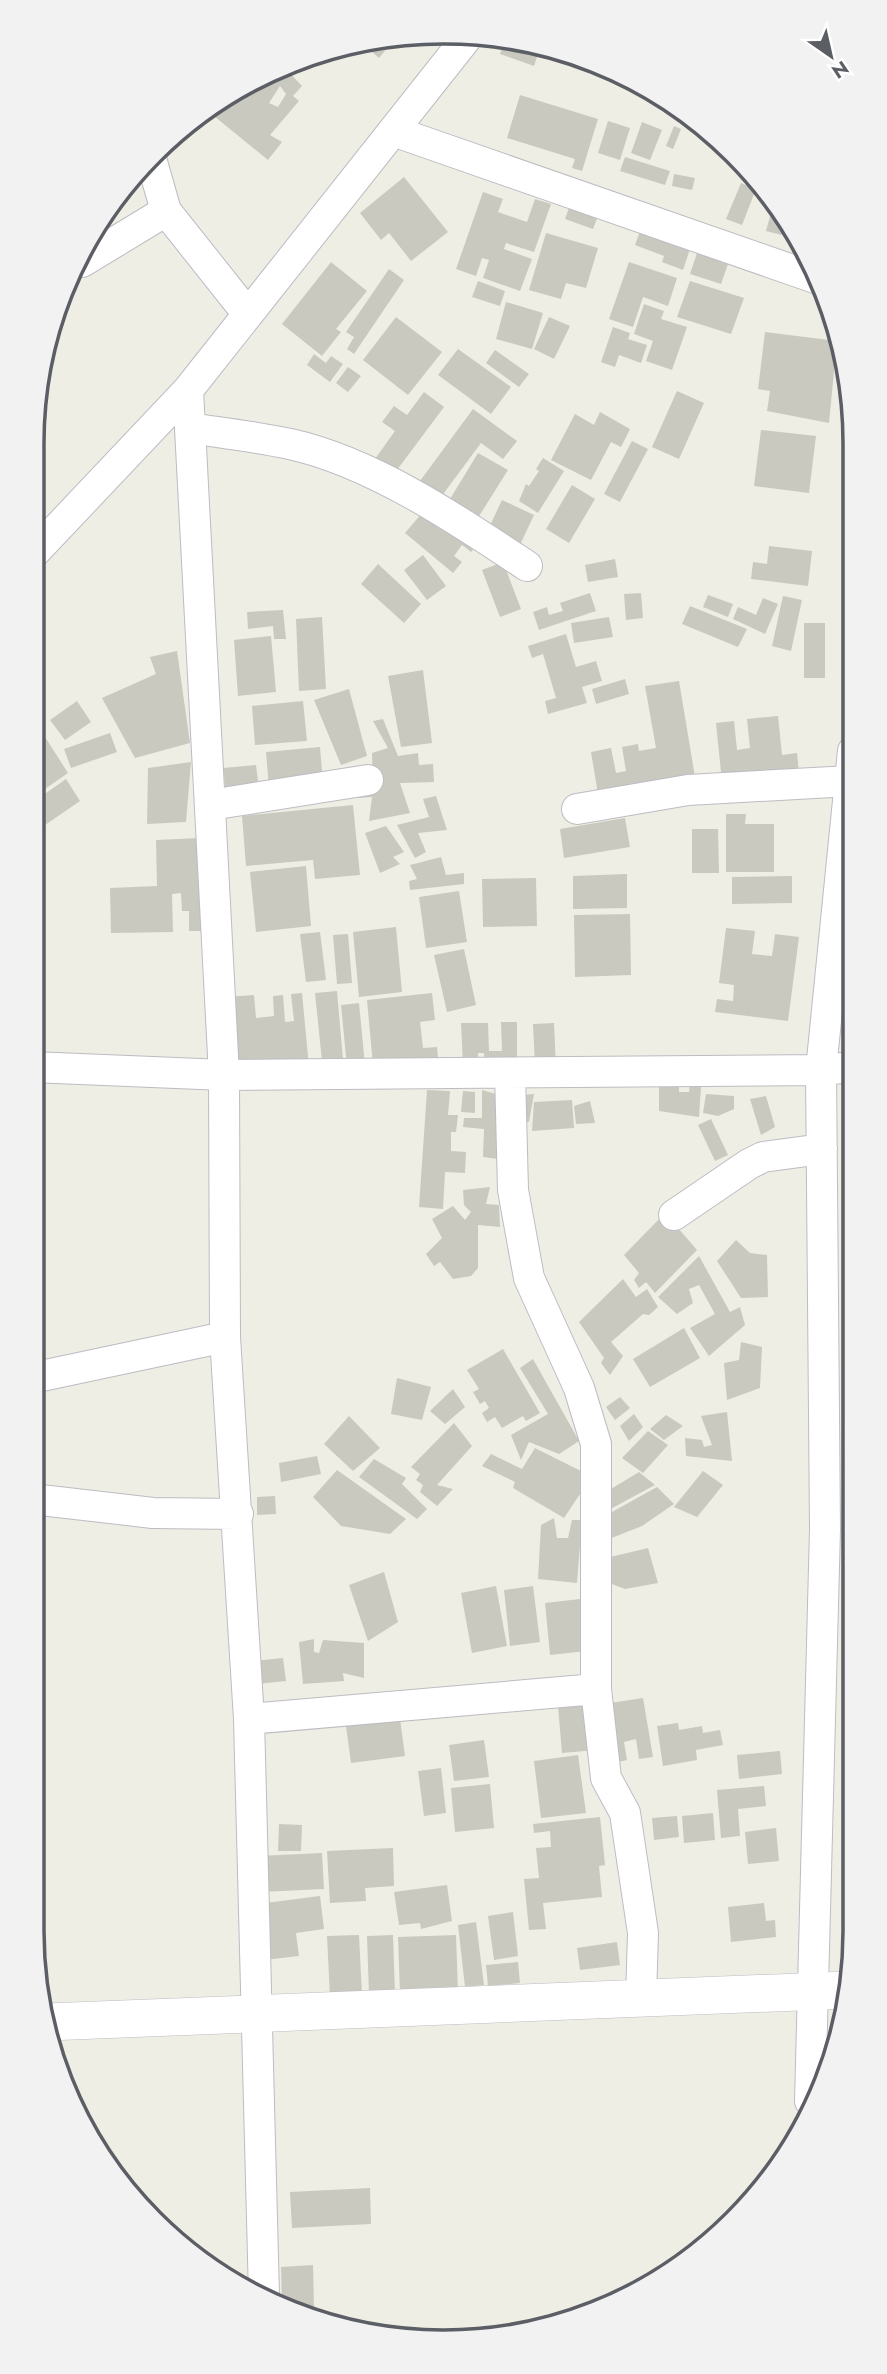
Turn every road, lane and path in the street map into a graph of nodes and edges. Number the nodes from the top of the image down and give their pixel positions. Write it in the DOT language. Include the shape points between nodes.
graph roads {
  1 [pos="461,45"];
  2 [pos="393,131"];
  3 [pos="154,169"];
  4 [pos="166,211"];
  5 [pos="90,257"];
  6 [pos="806,275"];
  7 [pos="247,313"];
  8 [pos="188,390"];
  9 [pos="190,428"];
  10 [pos="44,542"];
  11 [pos="527,566"];
  12 [pos="368,780"];
  13 [pos="843,782"];
  14 [pos="210,805"];
  15 [pos="578,809"];
  16 [pos="843,982"];
  17 [pos="44,1068"];
  18 [pos="840,1068"];
  19 [pos="510,1073"];
  20 [pos="224,1075"];
  21 [pos="822,1149"];
  22 [pos="674,1215"];
  23 [pos="225,1337"];
  24 [pos="44,1375"];
  25 [pos="44,1500"];
  26 [pos="238,1514"];
  27 [pos="596,1689"];
  28 [pos="249,1719"];
  29 [pos="835,1991"];
  30 [pos="640,1999"];
  31 [pos="255,2016"];
  32 [pos="54,2022"];
  33 [pos="816,2076"];
  34 [pos="264,2287"];
  1 -- 2 [label="street"];
  2 -- 6 [label="street"];
  2 -- 7 [label="street"];
  3 -- 4 [label="street"];
  4 -- 5 [label="street"];
  4 -- 7 [label="street"];
  7 -- 8 [label="street"];
  8 -- 9 [label="street"];
  8 -- 10 [label="street"];
  9 -- 11 [label="street" via="291,444 323,454 447,513"];
  9 -- 14 [label="street"];
  12 -- 14 [label="street"];
  13 -- 15 [label="street" via="688,790"];
  14 -- 20 [label="street"];
  16 -- 18 [label="street"];
  17 -- 20 [label="street"];
  18 -- 19 [label="street"];
  18 -- 21 [label="street"];
  19 -- 20 [label="street"];
  19 -- 27 [label="street" via="513,1190 524,1256 581,1395 596,1444"];
  20 -- 23 [label="street"];
  21 -- 22 [label="street" via="764,1157"];
  21 -- 29 [label="street"];
  23 -- 24 [label="street"];
  23 -- 26 [label="street"];
  25 -- 26 [label="street" via="153,1513"];
  26 -- 28 [label="street"];
  27 -- 28 [label="street"];
  27 -- 30 [label="street" via="606,1778 625,1813 643,1933"];
  28 -- 31 [label="street"];
  29 -- 30 [label="street"];
  29 -- 33 [label="street"];
  30 -- 31 [label="street"];
  31 -- 32 [label="street"];
  31 -- 34 [label="street"];
}
